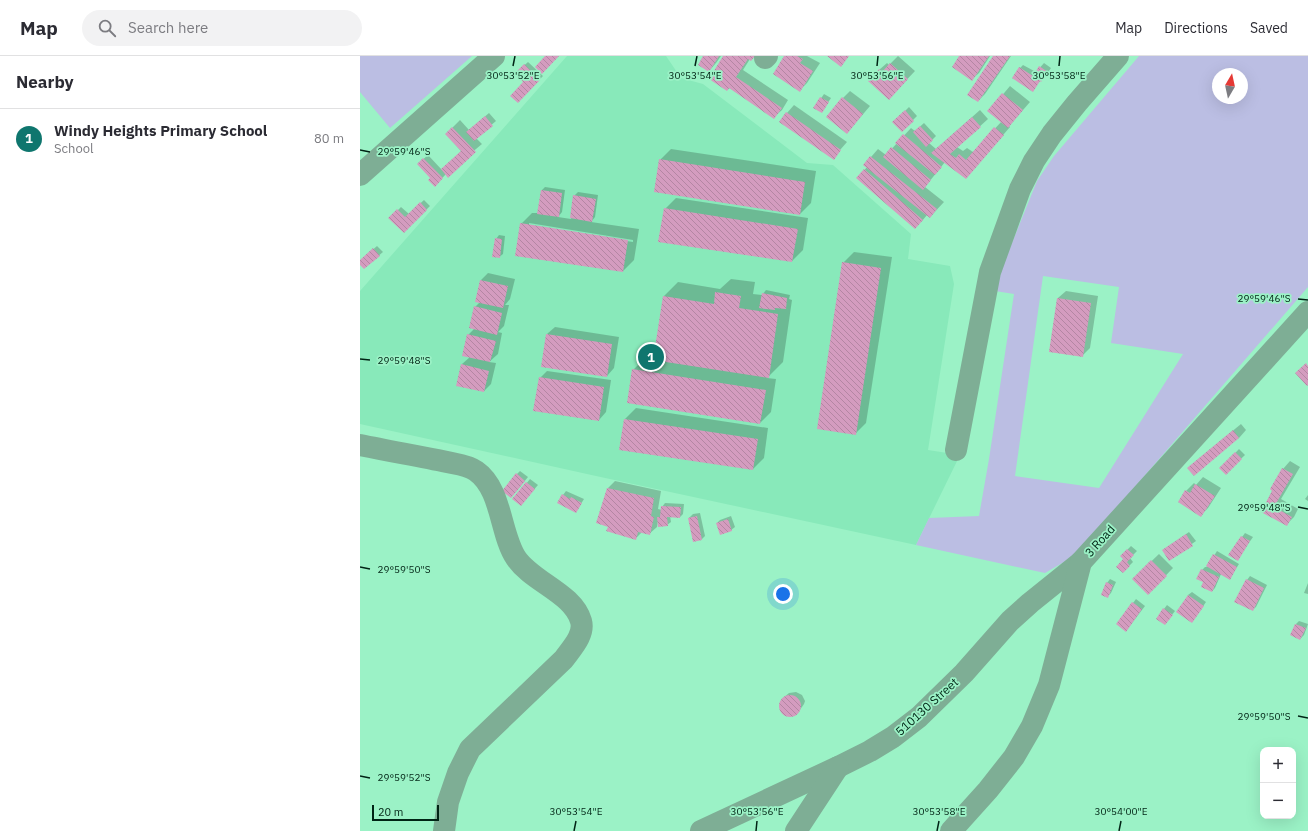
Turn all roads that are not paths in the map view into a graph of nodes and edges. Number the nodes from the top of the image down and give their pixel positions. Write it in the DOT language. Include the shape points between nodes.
graph roads {
  1 [pos="494,56"];
  2 [pos="1118,56"];
  3 [pos="360,175"];
  4 [pos="1308,312"];
  5 [pos="360,445"];
  6 [pos="956,450"];
  7 [pos="1080,562"];
  8 [pos="838,767"];
  9 [pos="444,831"];
  10 [pos="701,831"];
  11 [pos="796,831"];
  12 [pos="951,831"];
  1 -- 3 [label="street"];
  2 -- 6 [label="street" via="1052,134 1034,161 1020,190 990,272"];
  4 -- 7 [label="street, 3 Road"];
  5 -- 9 [label="street" via="475,470 489,487 516,558 526,570 568,602 582,622 576,643 564,659 470,749 448,802"];
  7 -- 8 [label="street, 510130 Street" via="1010,621 964,673 919,717 893,737"];
  7 -- 12 [label="street, 3 Road" via="1049,685 1032,726 1014,757"];
  8 -- 10 [label="street, 510130 Street"];
  8 -- 11 [label="street"];
}
